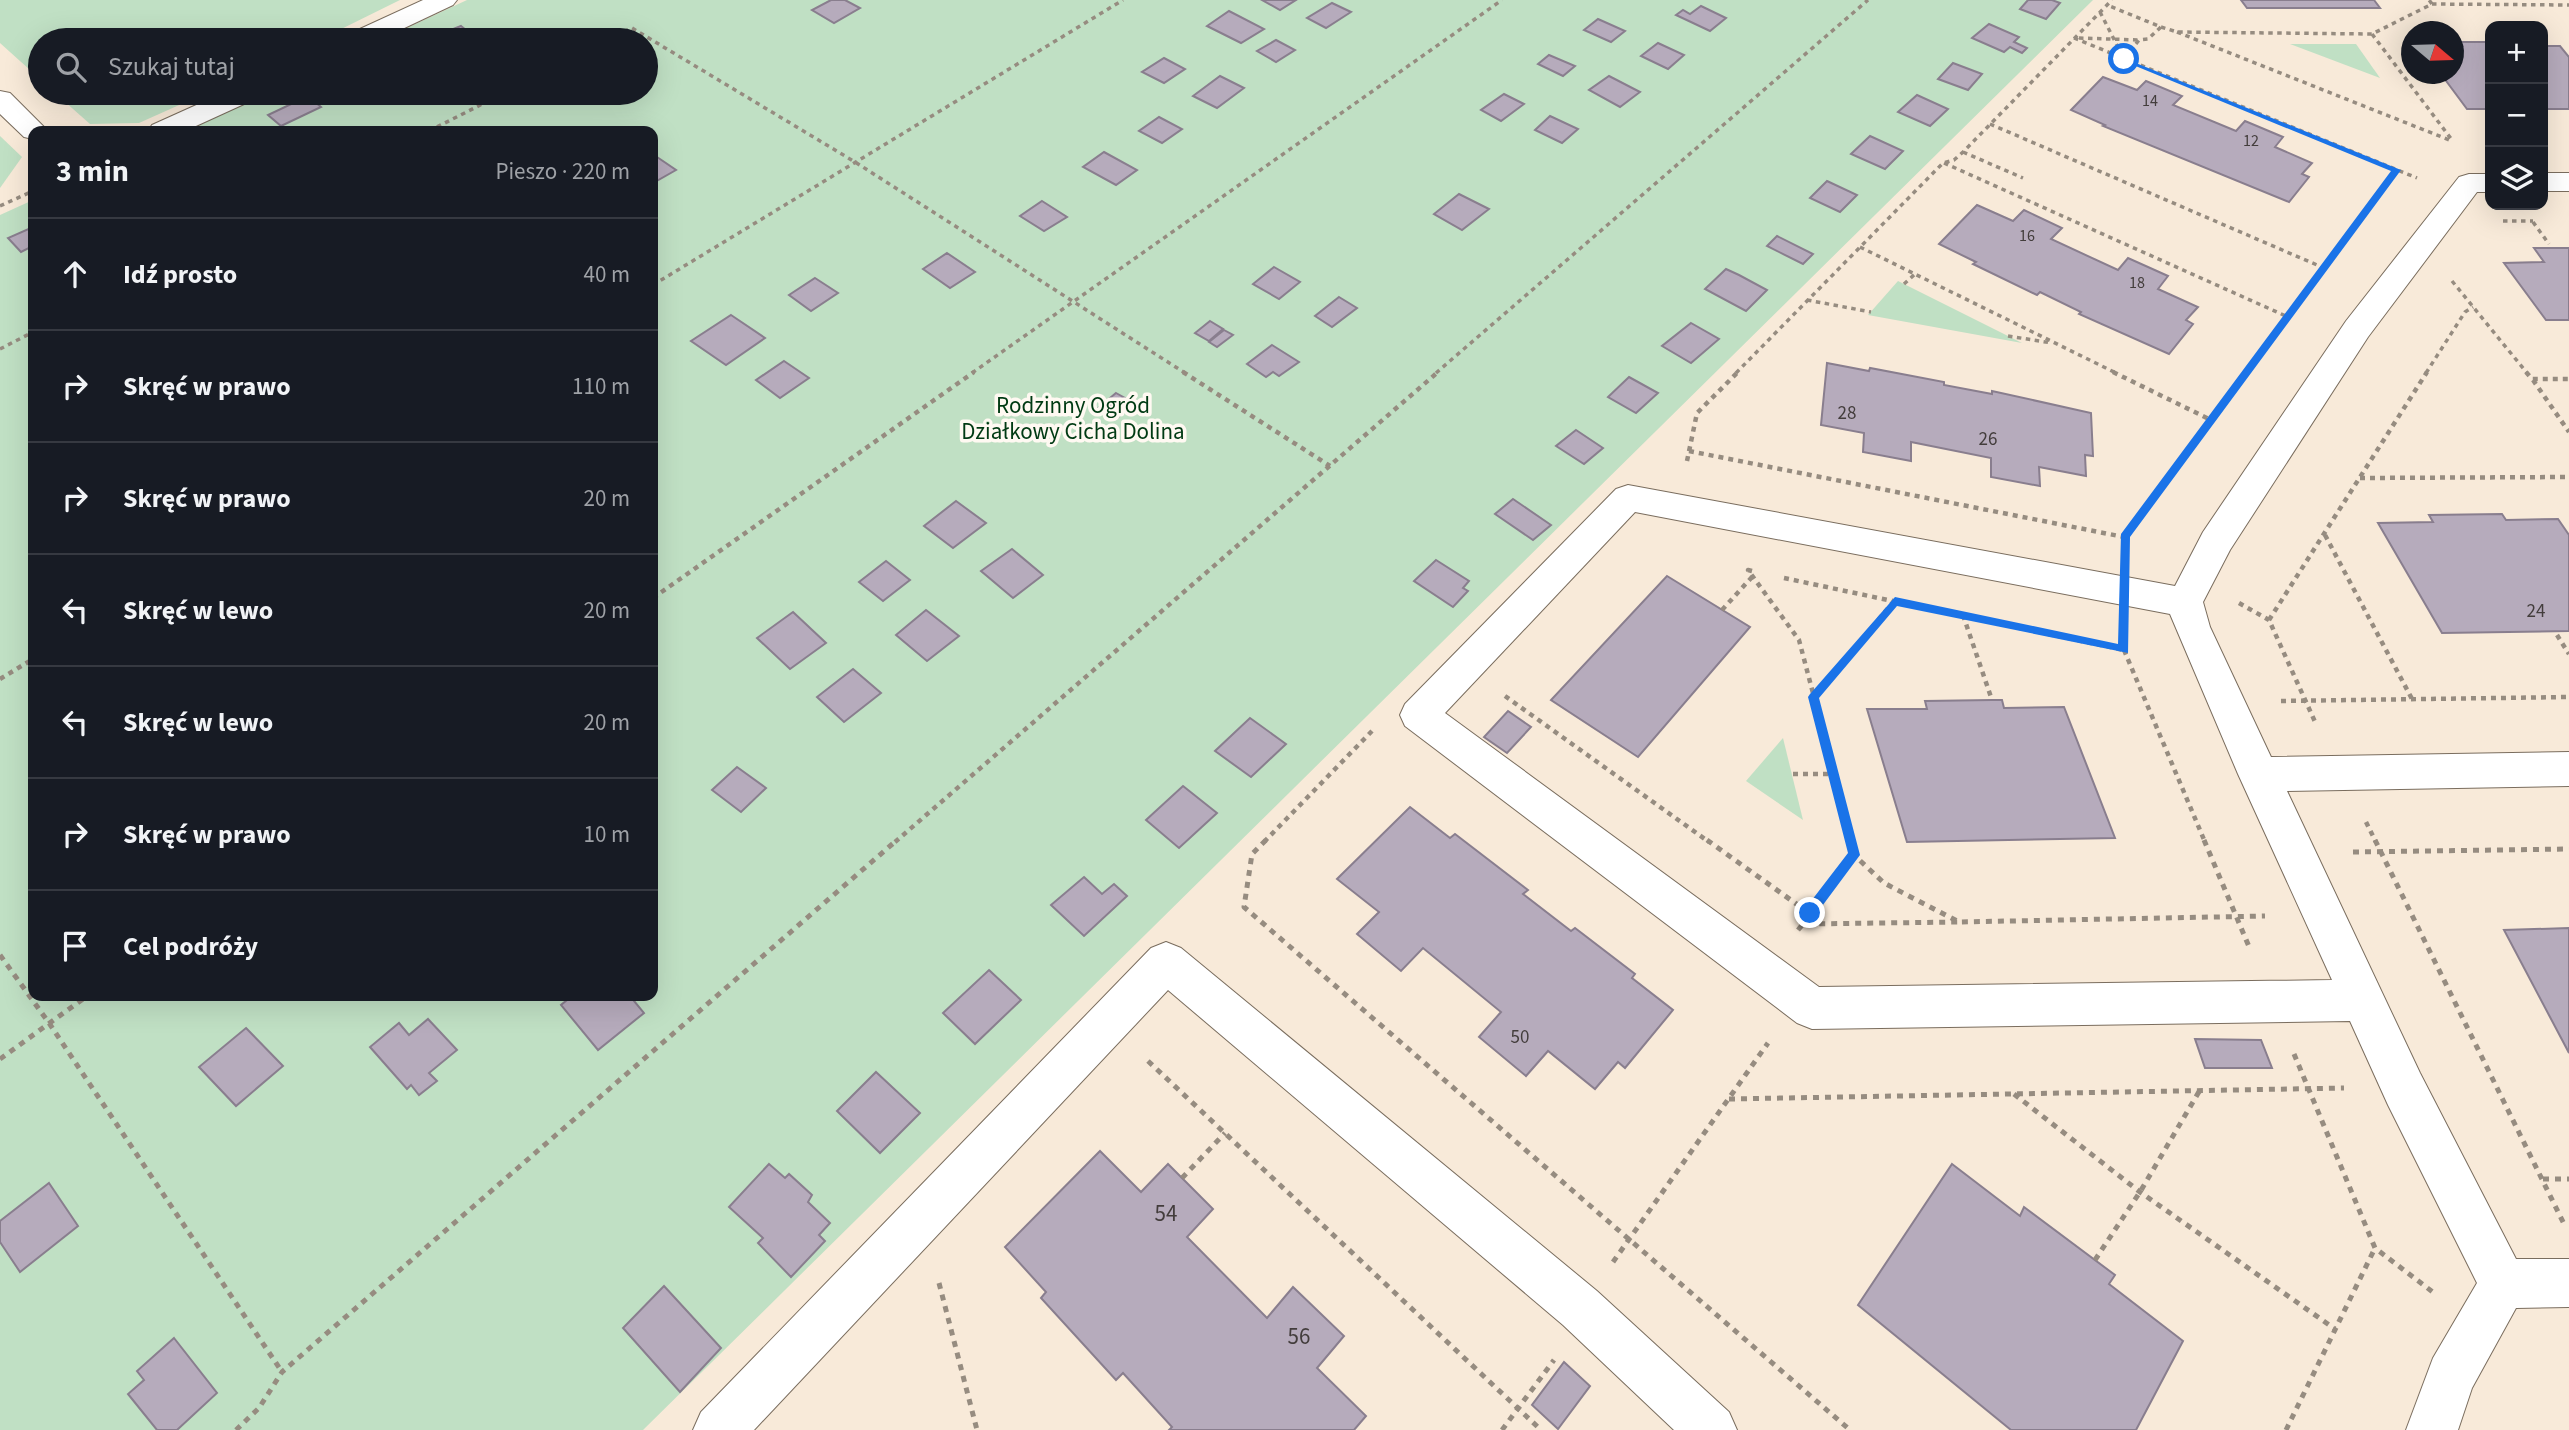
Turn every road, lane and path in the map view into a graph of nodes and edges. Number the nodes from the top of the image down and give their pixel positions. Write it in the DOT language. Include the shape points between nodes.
graph roads {
  1 [pos="444,0"];
  2 [pos="1123,0"];
  3 [pos="1502,0"];
  4 [pos="1868,0"];
  5 [pos="2112,0"];
  6 [pos="2431,2"];
  7 [pos="2107,5"];
  8 [pos="2569,5"];
  9 [pos="2100,12"];
  10 [pos="2161,27"];
  11 [pos="384,28"];
  12 [pos="2177,32"];
  13 [pos="2372,34"];
  14 [pos="2074,38"];
  15 [pos="2115,39"];
  16 [pos="2139,40"];
  17 [pos="658,44"];
  18 [pos="2124,59"];
  19 [pos="0,99"];
  20 [pos="219,105"];
  21 [pos="480,105"];
  22 [pos="1990,124"];
  23 [pos="29,126"];
  24 [pos="173,126"];
  25 [pos="439,126"];
  26 [pos="2452,141"];
  27 [pos="2445,149"];
  28 [pos="1963,152"];
  29 [pos="855,162"];
  30 [pos="1943,163"];
  31 [pos="2396,170"];
  32 [pos="2023,178"];
  33 [pos="2548,182"];
  34 [pos="2569,182"];
  35 [pos="2475,189"];
  36 [pos="28,193"];
  37 [pos="0,206"];
  38 [pos="2498,221"];
  39 [pos="2532,221"];
  40 [pos="2544,221"];
  41 [pos="2549,244"];
  42 [pos="1860,247"];
  43 [pos="2324,268"];
  44 [pos="1916,274"];
  45 [pos="2451,280"];
  46 [pos="658,282"];
  47 [pos="1904,284"];
  48 [pos="1807,300"];
  49 [pos="1071,303"];
  50 [pos="2473,307"];
  51 [pos="1871,312"];
  52 [pos="2288,317"];
  53 [pos="28,335"];
  54 [pos="2008,336"];
  55 [pos="2059,345"];
  56 [pos="0,349"];
  57 [pos="2532,379"];
  58 [pos="2569,379"];
  59 [pos="2211,420"];
  60 [pos="2563,423"];
  61 [pos="2569,423"];
  62 [pos="2569,432"];
  63 [pos="1689,451"];
  64 [pos="1329,467"];
  65 [pos="2569,477"];
  66 [pos="2360,478"];
  67 [pos="1679,507"];
  68 [pos="2324,534"];
  69 [pos="2124,537"];
  70 [pos="1761,573"];
  71 [pos="1774,576"];
  72 [pos="1752,577"];
  73 [pos="2123,590"];
  74 [pos="2191,590"];
  75 [pos="658,594"];
  76 [pos="1895,601"];
  77 [pos="1722,610"];
  78 [pos="1963,615"];
  79 [pos="2269,620"];
  80 [pos="2557,635"];
  81 [pos="2569,654"];
  82 [pos="28,662"];
  83 [pos="1465,668"];
  84 [pos="0,679"];
  85 [pos="1814,697"];
  86 [pos="2569,697"];
  87 [pos="2412,699"];
  88 [pos="1992,700"];
  89 [pos="2304,701"];
  90 [pos="2227,702"];
  91 [pos="1377,726"];
  92 [pos="2569,769"];
  93 [pos="2342,772"];
  94 [pos="1793,774"];
  95 [pos="1833,774"];
  96 [pos="2258,774"];
  97 [pos="2569,849"];
  98 [pos="2294,851"];
  99 [pos="2381,853"];
  100 [pos="1854,855"];
  101 [pos="1810,913"];
  102 [pos="2324,915"];
  103 [pos="1959,922"];
  104 [pos="1823,923"];
  105 [pos="0,955"];
  106 [pos="1764,972"];
  107 [pos="28,994"];
  108 [pos="2362,1000"];
  109 [pos="33,1001"];
  110 [pos="81,1001"];
  111 [pos="49,1023"];
  112 [pos="1772,1037"];
  113 [pos="1145,1058"];
  114 [pos="0,1059"];
  115 [pos="2404,1089"];
  116 [pos="2200,1090"];
  117 [pos="2013,1093"];
  118 [pos="1729,1099"];
  119 [pos="1225,1133"];
  120 [pos="1182,1178"];
  121 [pos="2543,1179"];
  122 [pos="2569,1179"];
  123 [pos="2140,1192"];
  124 [pos="2569,1233"];
  125 [pos="1628,1241"];
  126 [pos="2375,1248"];
  127 [pos="2095,1260"];
  128 [pos="936,1270"];
  129 [pos="2569,1283"];
  130 [pos="2502,1284"];
  131 [pos="1583,1312"];
  132 [pos="2335,1329"];
  133 [pos="282,1372"];
  134 [pos="1518,1409"];
  135 [pos="236,1430"];
  136 [pos="719,1430"];
  137 [pos="977,1430"];
  138 [pos="1502,1430"];
  139 [pos="1541,1430"];
  140 [pos="1711,1430"];
  141 [pos="1850,1430"];
  142 [pos="2286,1430"];
  143 [pos="2432,1430"];
  1 -- 11 [label="street"];
  2 -- 29 [label="path"];
  3 -- 49 [label="path"];
  4 -- 64 [label="path"];
  5 -- 7 [label="path"];
  6 -- 8 [label="path"];
  6 -- 13 [label="path"];
  7 -- 9 [label="path"];
  7 -- 10 [label="path"];
  9 -- 14 [label="path"];
  9 -- 15 [label="path"];
  10 -- 12 [label="path"];
  10 -- 16 [label="path" via="2148,39"];
  12 -- 13 [label="path"];
  12 -- 26 [label="path"];
  13 -- 26 [label="path"];
  14 -- 15 [label="path"];
  14 -- 18 [label="path"];
  14 -- 22 [label="path"];
  15 -- 16 [label="path"];
  15 -- 18 [label="path"];
  16 -- 18 [label="path"];
  17 -- 29 [label="path"];
  18 -- 31 [label="path"];
  19 -- 23 [label="street"];
  20 -- 24 [label="street"];
  21 -- 25 [label="path"];
  22 -- 28 [label="path"];
  22 -- 43 [label="path"];
  26 -- 27 [label="path"];
  28 -- 30 [label="path"];
  28 -- 32 [label="path"];
  29 -- 46 [label="path"];
  29 -- 49 [label="path"];
  30 -- 42 [label="path"];
  30 -- 52 [label="path"];
  31 -- 35 [label="path"];
  31 -- 43 [label="path"];
  33 -- 34 [label="street"];
  35 -- 74 [label="street" via="2357,329 2216,542"];
  36 -- 37 [label="path"];
  38 -- 39 [label="path"];
  39 -- 40 [label="path"];
  39 -- 41 [label="path"];
  42 -- 44 [label="path"];
  42 -- 48 [label="path"];
  43 -- 52 [label="path"];
  44 -- 47 [label="path"];
  44 -- 55 [label="path"];
  45 -- 50 [label="path"];
  48 -- 51 [label="path"];
  48 -- 63 [label="path" via="1697,413"];
  49 -- 64 [label="path"];
  49 -- 75 [label="path"];
  50 -- 57 [label="path"];
  50 -- 66 [label="path" via="2465,312"];
  52 -- 59 [label="path"];
  53 -- 56 [label="path"];
  54 -- 55 [label="path"];
  55 -- 59 [label="path"];
  57 -- 58 [label="path"];
  57 -- 60 [label="path"];
  59 -- 69 [label="path"];
  60 -- 61 [label="path"];
  60 -- 62 [label="path"];
  63 -- 67 [label="path"];
  63 -- 69 [label="path"];
  64 -- 133 [label="path"];
  65 -- 66 [label="path"];
  66 -- 68 [label="path"];
  67 -- 73 [label="street"];
  67 -- 83 [label="street" via="1628,498"];
  68 -- 79 [label="path"];
  68 -- 87 [label="path"];
  69 -- 73 [label="path"];
  70 -- 72 [label="path" via="1748,570"];
  71 -- 76 [label="path"];
  72 -- 77 [label="path"];
  72 -- 85 [label="path" via="1799,640"];
  73 -- 74 [label="street"];
  73 -- 78 [label="path" via="2124,650"];
  74 -- 79 [label="path"];
  74 -- 90 [label="street" via="2192,627"];
  76 -- 78 [label="path"];
  76 -- 85 [label="path"];
  78 -- 88 [label="path"];
  79 -- 89 [label="path"];
  80 -- 81 [label="path"];
  82 -- 84 [label="path"];
  83 -- 101 [label="path"];
  83 -- 106 [label="street" via="1419,715"];
  85 -- 95 [label="path"];
  86 -- 87 [label="path"];
  87 -- 89 [label="path"];
  89 -- 90 [label="path"];
  89 -- 93 [label="path"];
  90 -- 96 [label="street"];
  91 -- 125 [label="path" via="1252,854 1244,906"];
  92 -- 93 [label="street"];
  93 -- 96 [label="street"];
  93 -- 99 [label="path"];
  94 -- 95 [label="path"];
  95 -- 100 [label="path"];
  96 -- 98 [label="street"];
  97 -- 99 [label="path"];
  98 -- 99 [label="path"];
  98 -- 102 [label="street"];
  99 -- 121 [label="path"];
  100 -- 101 [label="path"];
  100 -- 103 [label="path" via="1884,883"];
  101 -- 104 [label="path"];
  102 -- 103 [label="path"];
  102 -- 108 [label="street"];
  103 -- 104 [label="path"];
  104 -- 106 [label="path" via="1803,924"];
  105 -- 107 [label="path"];
  106 -- 108 [label="street" via="1812,1008"];
  108 -- 115 [label="street"];
  109 -- 111 [label="path"];
  110 -- 111 [label="path"];
  111 -- 114 [label="path"];
  111 -- 133 [label="path"];
  112 -- 118 [label="path"];
  113 -- 119 [label="path"];
  115 -- 116 [label="path"];
  115 -- 130 [label="street"];
  116 -- 117 [label="path"];
  116 -- 123 [label="path"];
  117 -- 118 [label="path"];
  117 -- 123 [label="path"];
  118 -- 125 [label="path"];
  119 -- 120 [label="path"];
  119 -- 134 [label="path"];
  121 -- 122 [label="path"];
  121 -- 124 [label="path"];
  123 -- 127 [label="path"];
  123 -- 132 [label="path"];
  125 -- 131 [label="path"];
  125 -- 141 [label="path"];
  126 -- 132 [label="path"];
  128 -- 137 [label="path"];
  129 -- 130 [label="street"];
  130 -- 143 [label="street" via="2451,1376"];
  131 -- 134 [label="path"];
  131 -- 136 [label="street" via="1166,962"];
  131 -- 140 [label="street"];
  132 -- 142 [label="path"];
  133 -- 135 [label="path" via="259,1408"];
  134 -- 138 [label="path"];
  134 -- 139 [label="path"];
}
